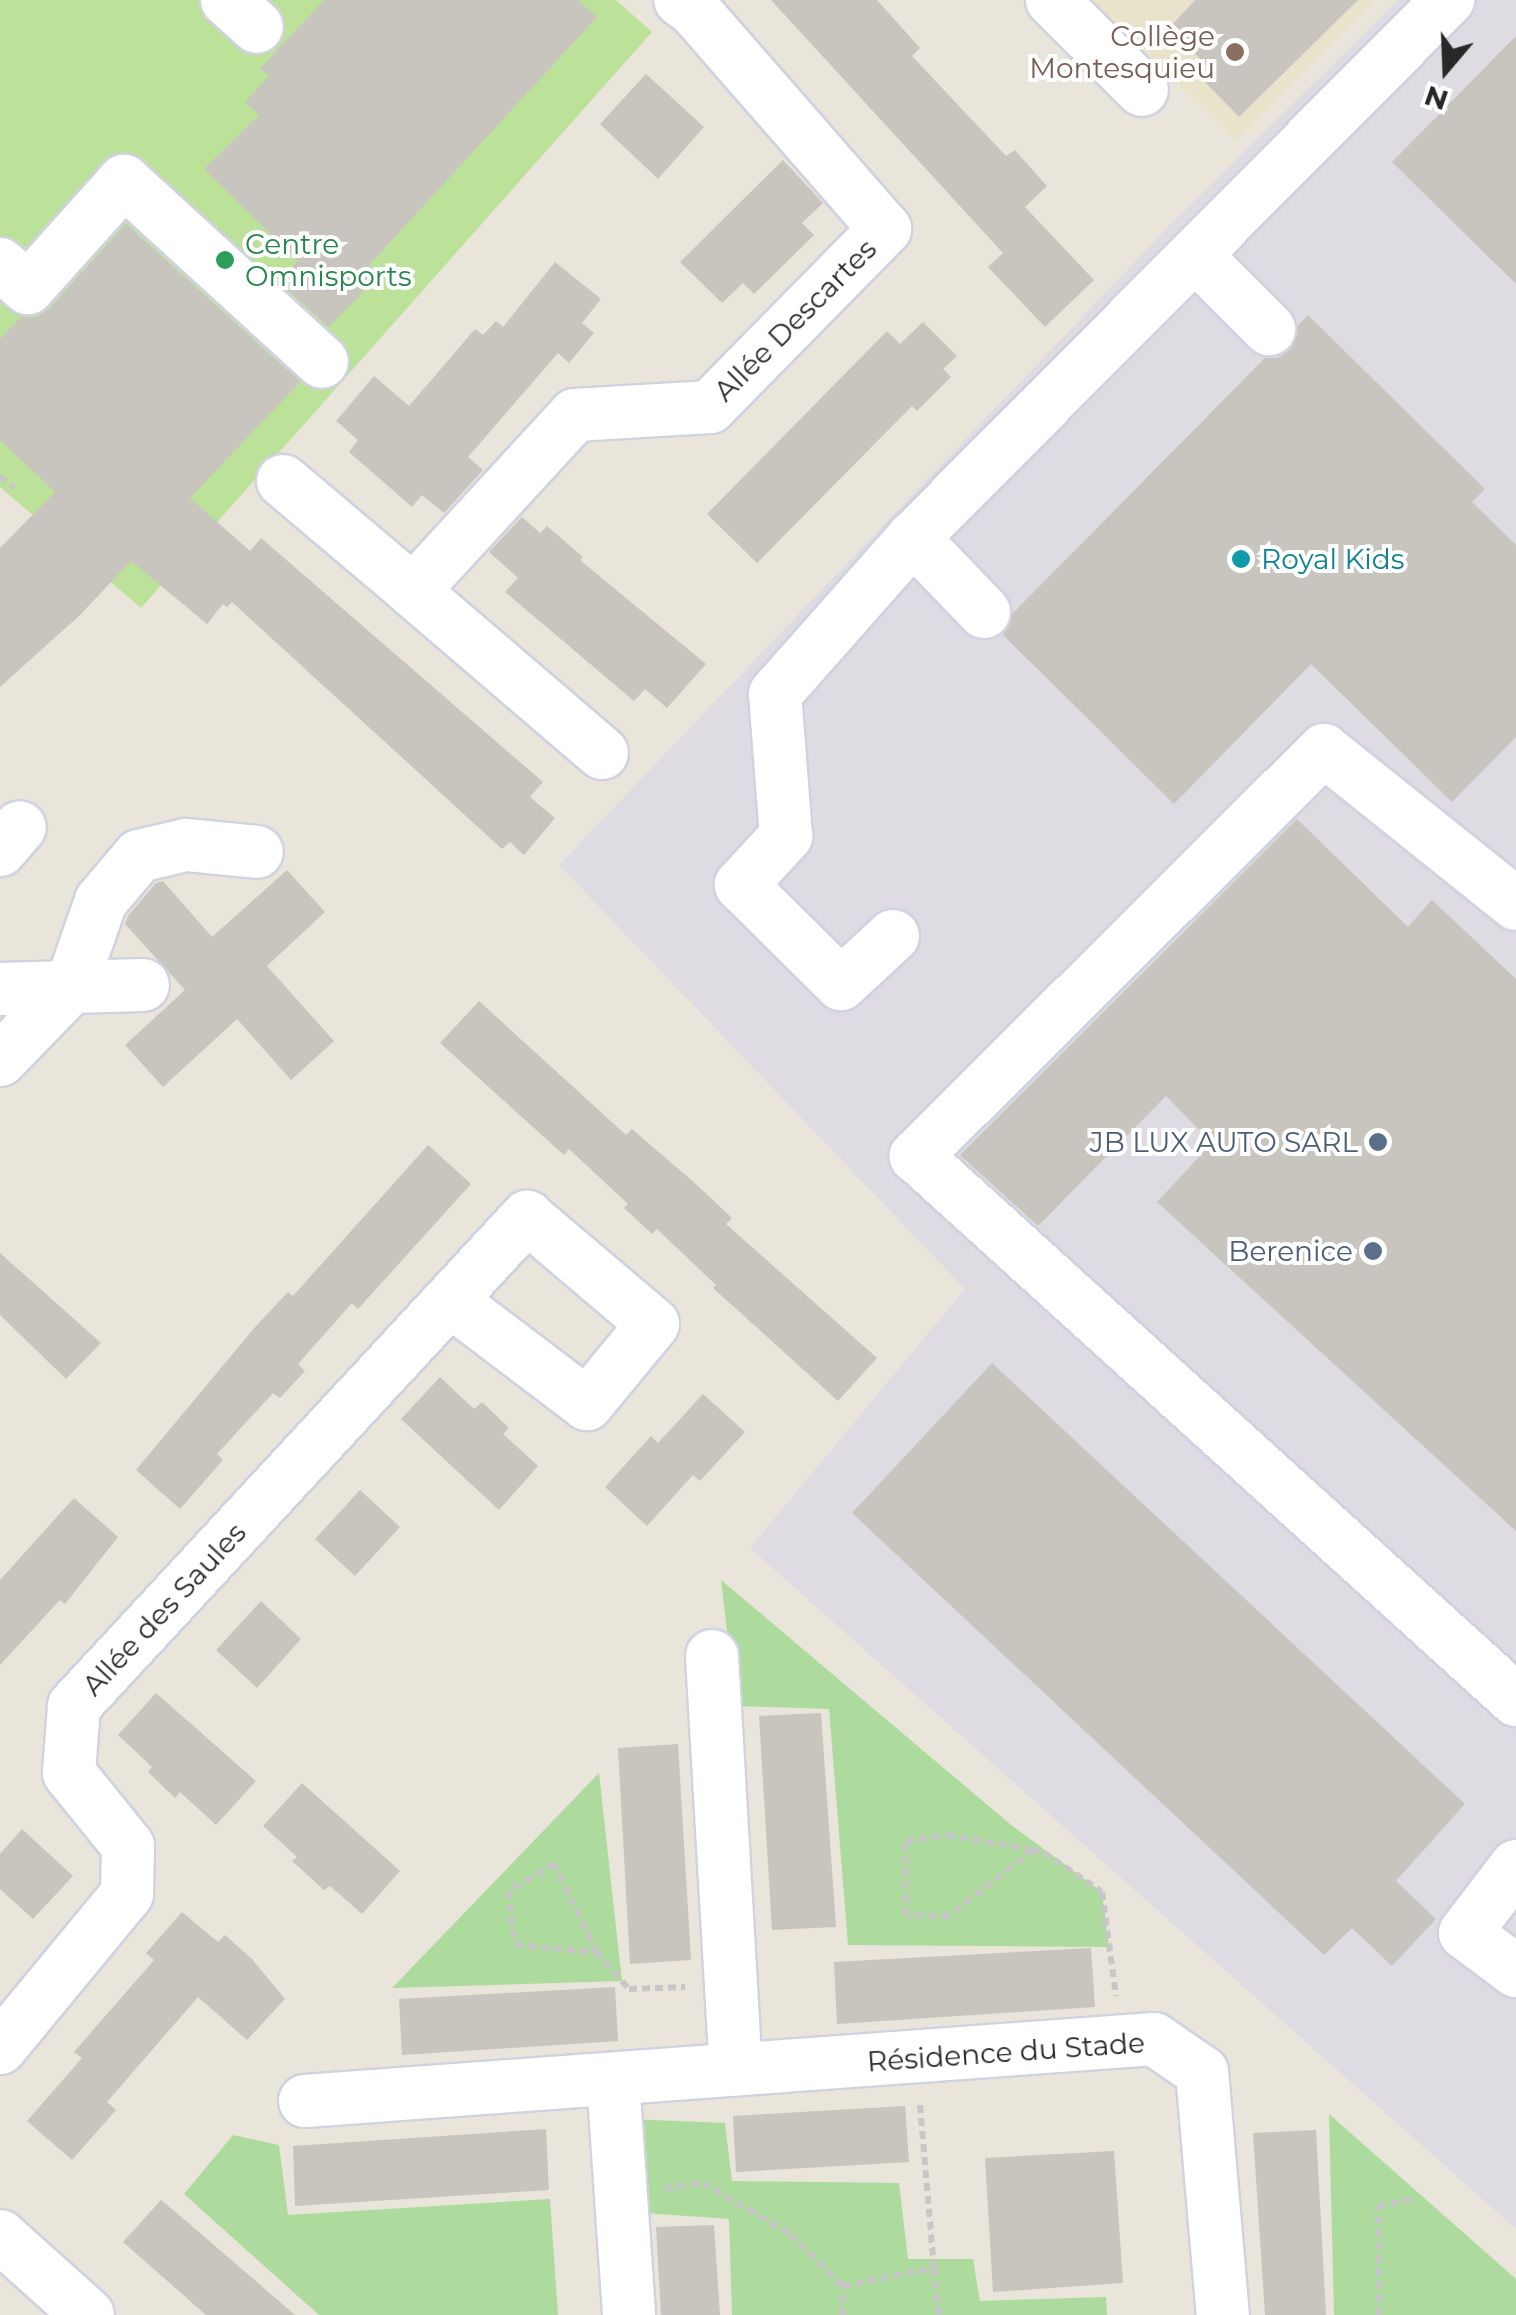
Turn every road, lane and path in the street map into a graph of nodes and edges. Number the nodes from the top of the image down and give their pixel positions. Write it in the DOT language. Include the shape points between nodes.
graph roads {
  1 [pos="680,0"];
  2 [pos="1052,0"];
  3 [pos="1448,0"];
  4 [pos="1142,90"];
  5 [pos="1195,254"];
  6 [pos="0,264"];
  7 [pos="1270,329"];
  8 [pos="322,362"];
  9 [pos="0,476"];
  10 [pos="283,481"];
  11 [pos="14,488"];
  12 [pos="913,538"];
  13 [pos="413,591"];
  14 [pos="984,612"];
  15 [pos="602,753"];
  16 [pos="257,852"];
  17 [pos="1516,904"];
  18 [pos="893,936"];
  19 [pos="143,985"];
  20 [pos="71,987"];
  21 [pos="0,989"];
  22 [pos="0,1060"];
  23 [pos="452,1302"];
  24 [pos="712,1656"];
  25 [pos="1516,1700"];
  26 [pos="1032,1850"];
  27 [pos="1516,1866"];
  28 [pos="596,1952"];
  29 [pos="1516,1971"];
  30 [pos="731,1986"];
  31 [pos="1122,2042"];
  32 [pos="0,2048"];
  33 [pos="916,2056"];
  34 [pos="736,2069"];
  35 [pos="613,2079"];
  36 [pos="305,2101"];
  37 [pos="621,2196"];
  38 [pos="1414,2199"];
  39 [pos="0,2236"];
  40 [pos="934,2268"];
  41 [pos="843,2286"];
  42 [pos="88,2315"];
  43 [pos="629,2315"];
  44 [pos="842,2315"];
  45 [pos="939,2315"];
  46 [pos="1223,2315"];
  47 [pos="1379,2315"];
  1 -- 13 [label="street, Allée Descartes" via="885,229 710,407 575,415"];
  2 -- 4 [label="street"];
  3 -- 5 [label="street"];
  5 -- 7 [label="street"];
  5 -- 12 [label="street"];
  6 -- 8 [label="street" via="28,288 124,182"];
  9 -- 11 [label="path"];
  10 -- 13 [label="street"];
  12 -- 14 [label="street"];
  12 -- 18 [label="street" via="774,694 786,836 741,885 840,984"];
  13 -- 15 [label="street"];
  16 -- 20 [label="street" via="186,845 139,856 101,901"];
  17 -- 25 [label="street" via="1324,750 916,1156"];
  19 -- 20 [label="street"];
  20 -- 21 [label="street"];
  20 -- 22 [label="street"];
  23 -- 32 [label="street, Allée des Saules" via="74,1706 69,1774 128,1846 127,1894"];
  24 -- 30 [label="street"];
  26 -- 26 [label="path" via="946,1835 906,1842 906,1914 949,1916"];
  26 -- 31 [label="path" via="1102,1892"];
  27 -- 29 [label="street" via="1464,1933"];
  28 -- 28 [label="path" via="515,1945 508,1891 554,1864"];
  28 -- 30 [label="path" via="630,1989"];
  30 -- 34 [label="street"];
  31 -- 33 [label="street, Résidence du Stade"];
  31 -- 46 [label="street, Résidence du Stade" via="1154,2039 1202,2072"];
  33 -- 34 [label="street, Résidence du Stade"];
  33 -- 40 [label="path"];
  34 -- 35 [label="street, Résidence du Stade"];
  35 -- 36 [label="street, Résidence du Stade"];
  35 -- 37 [label="street"];
  37 -- 41 [label="path" via="703,2183 790,2234"];
  37 -- 43 [label="street"];
  38 -- 47 [label="path" via="1378,2206"];
  39 -- 42 [label="street"];
  40 -- 41 [label="path"];
  40 -- 45 [label="path"];
  41 -- 44 [label="path"];
}
